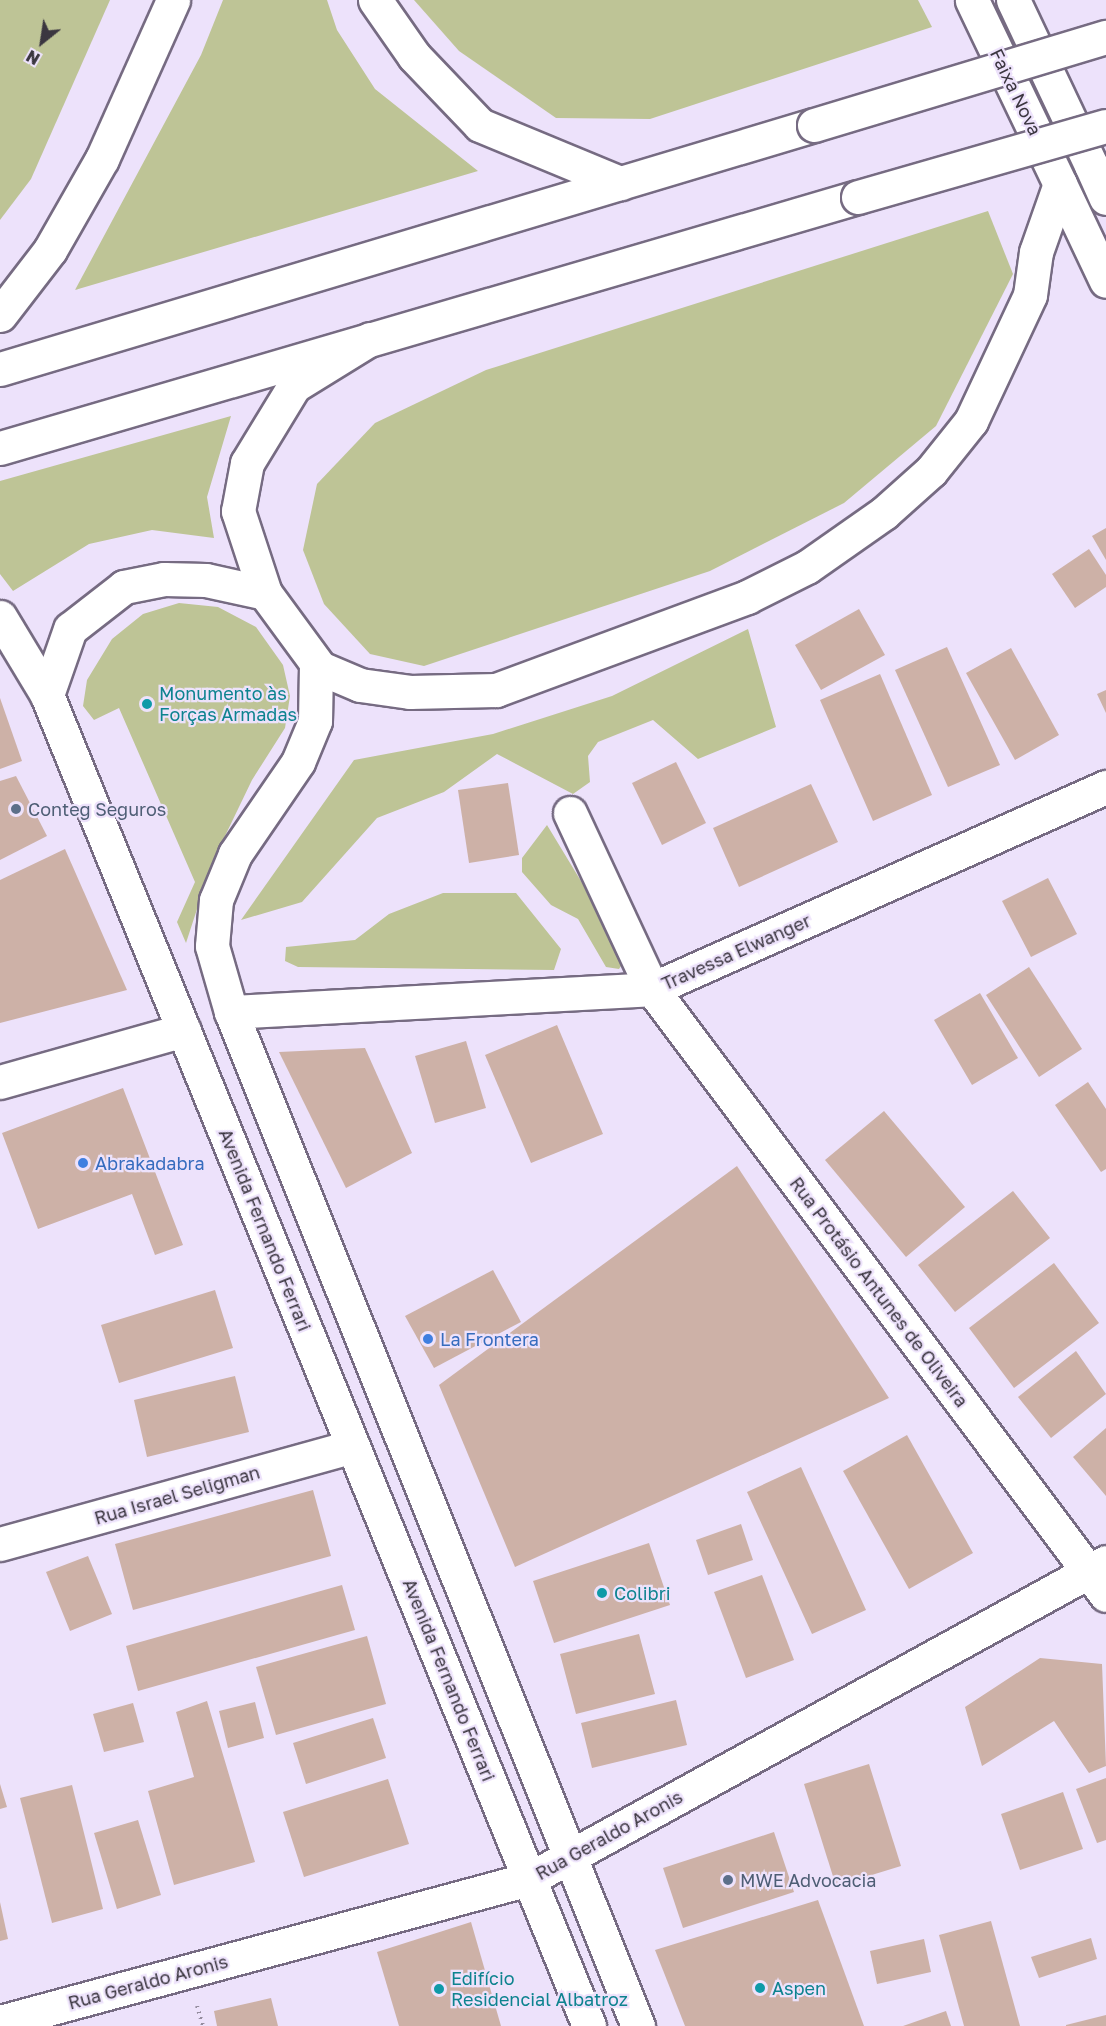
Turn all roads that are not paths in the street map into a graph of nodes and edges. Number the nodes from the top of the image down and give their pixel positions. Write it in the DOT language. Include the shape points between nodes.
graph roads {
  1 [pos="173,0"];
  2 [pos="375,0"];
  3 [pos="972,0"];
  4 [pos="1012,0"];
  5 [pos="1106,37"];
  6 [pos="1106,126"];
  7 [pos="1098,174"];
  8 [pos="621,183"];
  9 [pos="1060,184"];
  10 [pos="1106,198"];
  11 [pos="1106,281"];
  12 [pos="0,315"];
  13 [pos="370,339"];
  14 [pos="0,369"];
  15 [pos="0,448"];
  16 [pos="265,593"];
  17 [pos="0,617"];
  18 [pos="316,665"];
  19 [pos="47,695"];
  20 [pos="1106,787"];
  21 [pos="570,813"];
  22 [pos="652,990"];
  23 [pos="231,1012"];
  24 [pos="184,1030"];
  25 [pos="0,1082"];
  26 [pos="353,1446"];
  27 [pos="0,1544"];
  28 [pos="1100,1576"];
  29 [pos="570,1856"];
  30 [pos="529,1879"];
  31 [pos="0,2022"];
  32 [pos="589,2026"];
  33 [pos="638,2026"];
  1 -- 12 [label="main road" via="102,159 50,250"];
  2 -- 8 [label="main road" via="414,56 480,125"];
  3 -- 9 [label="main road, Faixa Nova"];
  4 -- 7 [label="main road, Faixa Nova"];
  5 -- 8 [label="main road, bridge"];
  6 -- 13 [label="main road, bridge"];
  7 -- 10 [label="main road, Faixa Nova"];
  8 -- 14 [label="main road"];
  9 -- 11 [label="main road, Faixa Nova"];
  9 -- 18 [label="main road" via="1036,252 1030,295 971,421 931,471 900,499 807,567 747,597 496,690 410,692 360,686"];
  13 -- 15 [label="main road"];
  13 -- 16 [label="main road" via="294,386 247,464 238,511"];
  16 -- 18 [label="main road"];
  16 -- 19 [label="main road" via="206,580 164,579 124,587 70,628"];
  17 -- 19 [label="main road, Avenida Fernando Ferrari"];
  18 -- 23 [label="main road" via="315,721 298,762 235,854 216,900 212,946"];
  19 -- 24 [label="main road, Avenida Fernando Ferrari"];
  20 -- 22 [label="main road, Travessa Elwanger"];
  21 -- 22 [label="main road, Rua Protásio Antunes de Oliveira"];
  22 -- 23 [label="main road, Travessa Elwanger"];
  22 -- 28 [label="main road, Rua Protásio Antunes de Oliveira"];
  23 -- 29 [label="main road"];
  24 -- 25 [label="main road"];
  24 -- 26 [label="main road, Avenida Fernando Ferrari"];
  26 -- 27 [label="main road, Rua Israel Seligman"];
  26 -- 30 [label="main road, Avenida Fernando Ferrari"];
  28 -- 29 [label="main road, Rua Geraldo Aronis"];
  29 -- 30 [label="main road, Rua Geraldo Aronis"];
  29 -- 33 [label="main road"];
  30 -- 31 [label="main road, Rua Geraldo Aronis"];
  30 -- 32 [label="main road, Avenida Fernando Ferrari"];
}
